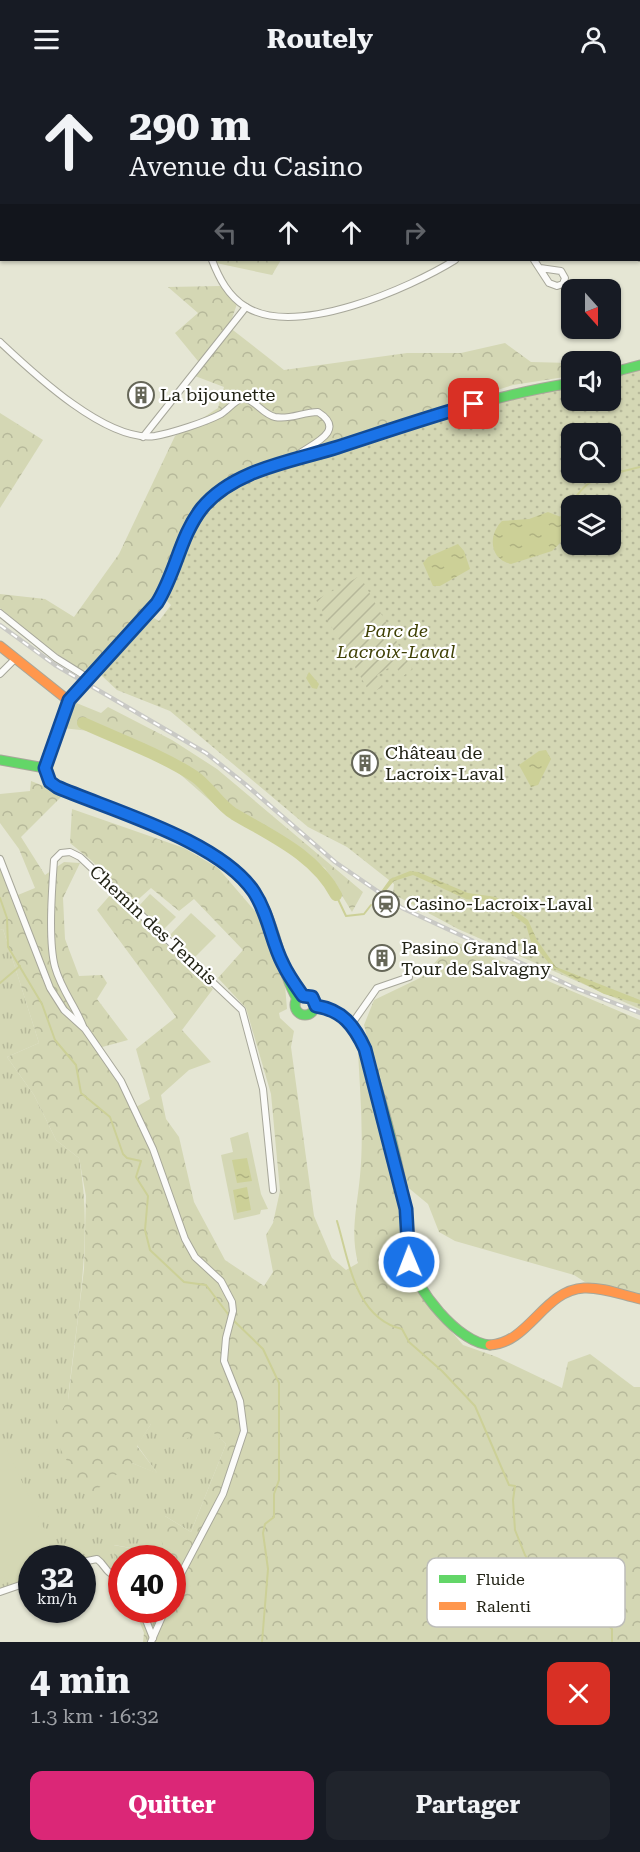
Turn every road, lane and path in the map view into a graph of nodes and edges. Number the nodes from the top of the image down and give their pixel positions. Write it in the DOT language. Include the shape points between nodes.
graph roads {
  1 [pos="212,261"];
  2 [pos="453,261"];
  3 [pos="535,261"];
  4 [pos="540,268"];
  5 [pos="246,307"];
  6 [pos="0,342"];
  7 [pos="640,365"];
  8 [pos="621,370"];
  9 [pos="561,384"];
  10 [pos="143,437"];
  11 [pos="295,460"];
  12 [pos="0,613"];
  13 [pos="0,646"];
  14 [pos="16,658"];
  15 [pos="0,674"];
  16 [pos="88,678"];
  17 [pos="71,697"];
  18 [pos="0,760"];
  19 [pos="45,768"];
  20 [pos="0,859"];
  21 [pos="409,977"];
  22 [pos="300,997"];
  23 [pos="314,1009"];
  24 [pos="348,1022"];
  25 [pos="85,1029"];
  26 [pos="273,1190"];
  27 [pos="640,1299"];
  28 [pos="96,1560"];
  29 [pos="186,1564"];
  30 [pos="108,1574"];
  31 [pos="18,1586"];
  32 [pos="0,1592"];
  33 [pos="146,1623"];
  34 [pos="159,1623"];
  35 [pos="152,1640"];
  1 -- 5 [label="street" via="222,283"];
  2 -- 5 [label="street" via="406,285 349,306 301,317 284,318"];
  3 -- 4 [label="street"];
  5 -- 10 [label="street"];
  6 -- 10 [label="street" via="77,407"];
  7 -- 8 [label="street"];
  9 -- 11 [label="street" via="516,392"];
  10 -- 11 [label="street" via="157,436 220,414 243,398 250,399 275,417 310,412 324,416 327,435"];
  11 -- 16 [label="street" via="260,470 203,506 188,529 157,603"];
  12 -- 16 [label="street"];
  13 -- 14 [label="street"];
  14 -- 15 [label="street"];
  14 -- 17 [label="street"];
  16 -- 17 [label="street"];
  17 -- 19 [label="street"];
  18 -- 19 [label="street"];
  19 -- 22 [label="street" via="50,782 57,787 148,824 221,860 253,890 266,913 285,978"];
  20 -- 25 [label="street" via="50,988 64,1010"];
  21 -- 24 [label="street" via="377,988"];
  22 -- 23 [label="street" via="312,997"];
  22 -- 23 [label="street" via="295,1005 298,1013 307,1016"];
  23 -- 24 [label="street"];
  24 -- 27 [label="street" via="365,1049 397,1168 407,1216 409,1262 456,1329 478,1344 492,1346 519,1334 572,1289 597,1288"];
  25 -- 26 [label="street, Chemin des Tennis" via="54,966 54,860 61,853 70,852 80,857 242,1009 263,1089"];
  25 -- 29 [label="street" via="122,1081 153,1149 188,1246 225,1287 233,1310 224,1361 240,1401 244,1431 223,1494"];
  28 -- 30 [label="street"];
  31 -- 32 [label="street"];
  33 -- 35 [label="street"];
  34 -- 35 [label="street"];
}
